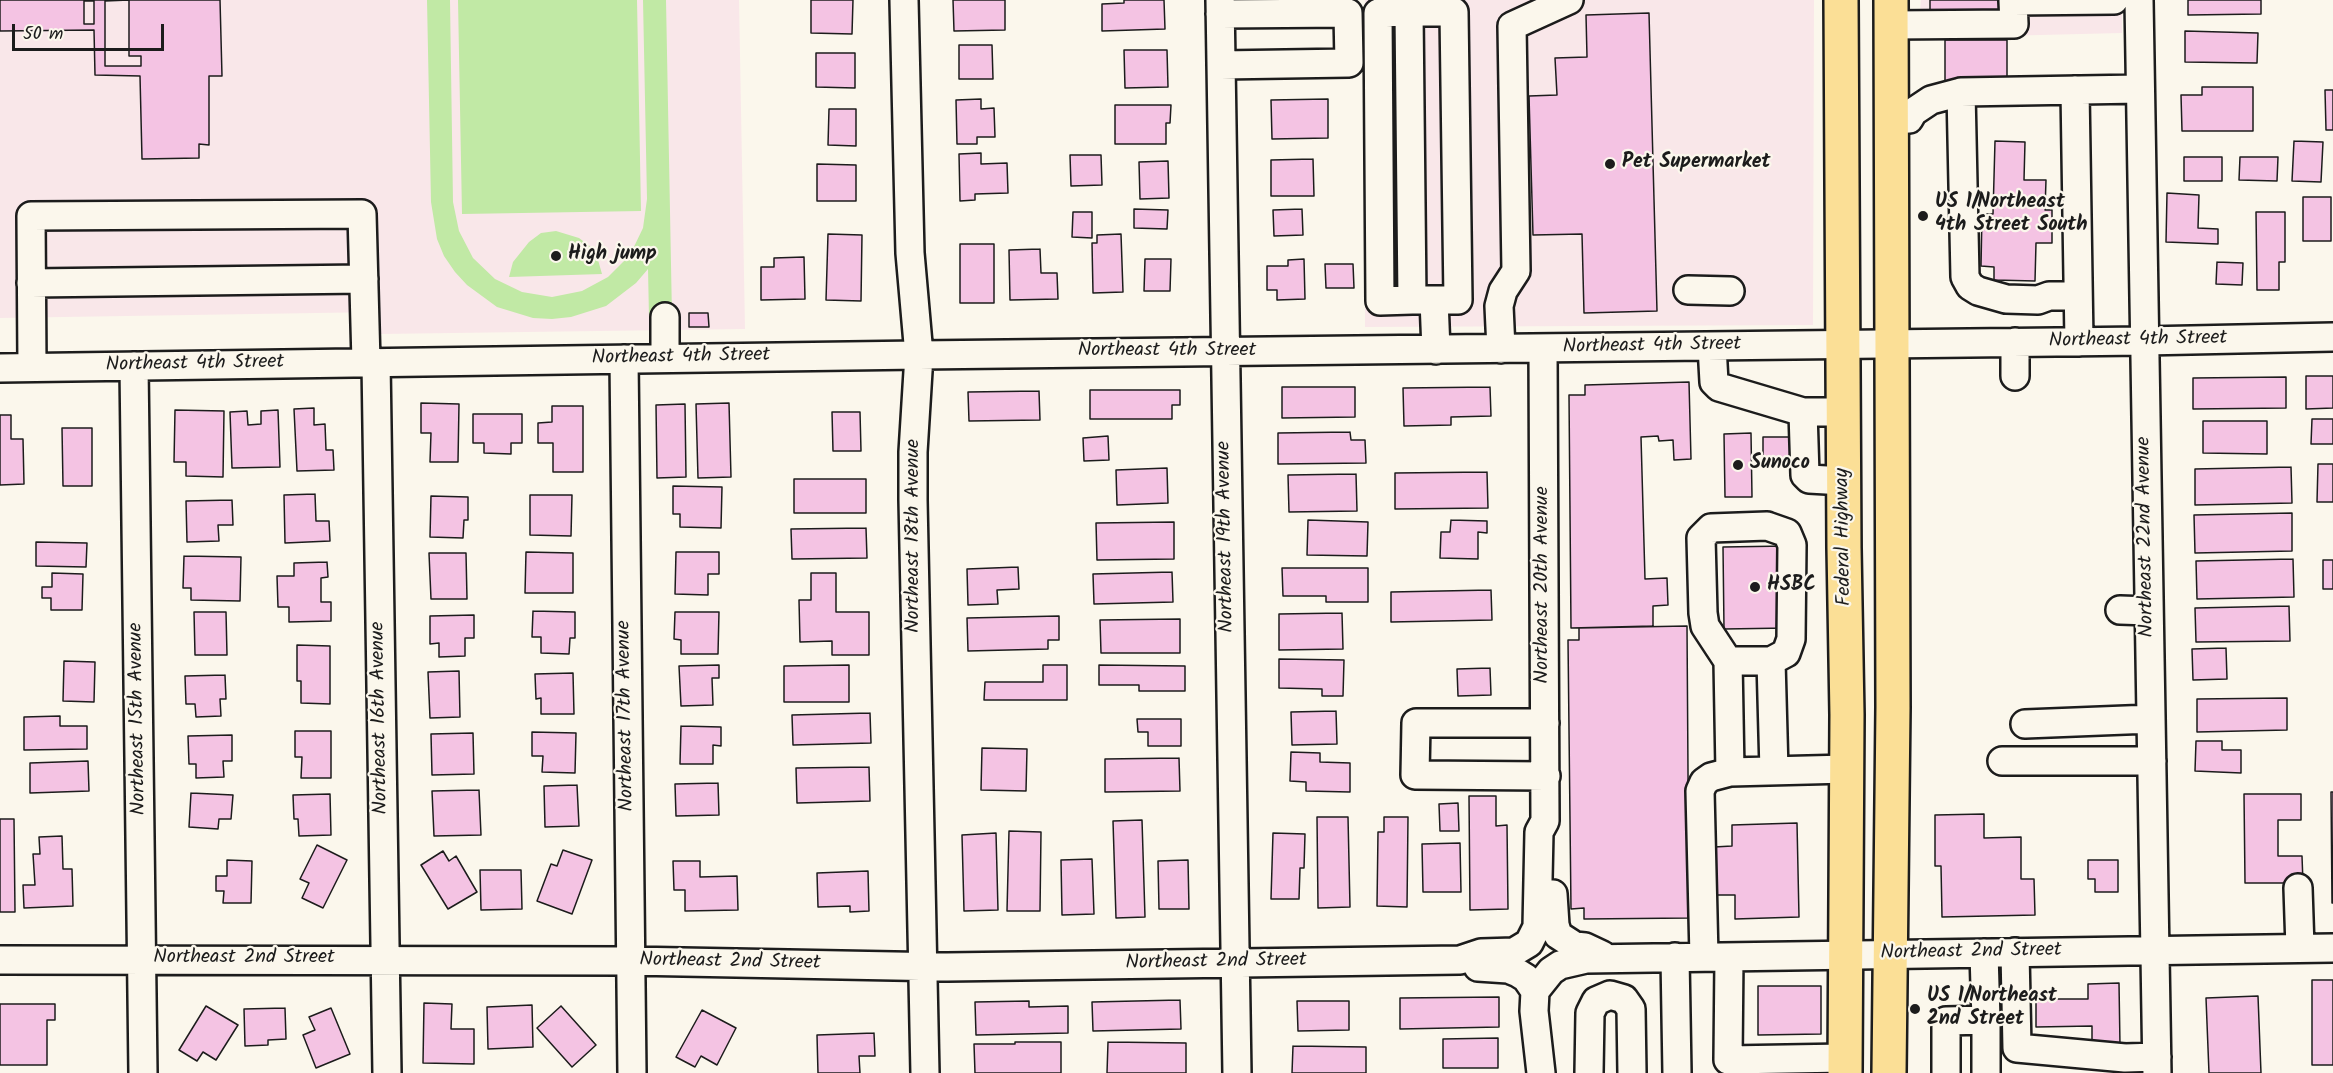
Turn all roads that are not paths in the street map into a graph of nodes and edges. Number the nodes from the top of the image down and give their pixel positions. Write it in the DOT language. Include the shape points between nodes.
graph roads {
  1 [pos="904,0"];
  2 [pos="1569,0"];
  3 [pos="1841,0"];
  4 [pos="2114,0"];
  5 [pos="2139,0"];
  6 [pos="1220,7"];
  7 [pos="1891,13"];
  8 [pos="1221,65"];
  9 [pos="2140,89"];
  10 [pos="2075,90"];
  11 [pos="1961,92"];
  12 [pos="1891,120"];
  13 [pos="364,279"];
  14 [pos="32,283"];
  15 [pos="1688,290"];
  16 [pos="1730,291"];
  17 [pos="2078,296"];
  18 [pos="1423,300"];
  19 [pos="665,317"];
  20 [pos="2333,337"];
  21 [pos="2144,341"];
  22 [pos="2015,342"];
  23 [pos="2079,342"];
  24 [pos="1844,344"];
  25 [pos="1891,344"];
  26 [pos="1712,346"];
  27 [pos="1543,349"];
  28 [pos="1436,350"];
  29 [pos="1501,350"];
  30 [pos="1224,352"];
  31 [pos="919,355"];
  32 [pos="665,358"];
  33 [pos="624,359"];
  34 [pos="371,362"];
  35 [pos="134,366"];
  36 [pos="32,367"];
  37 [pos="0,368"];
  38 [pos="2015,376"];
  39 [pos="1803,412"];
  40 [pos="1844,412"];
  41 [pos="1844,481"];
  42 [pos="2120,610"];
  43 [pos="2149,611"];
  44 [pos="1728,661"];
  45 [pos="1771,661"];
  46 [pos="2151,720"];
  47 [pos="1545,723"];
  48 [pos="2025,724"];
  49 [pos="2002,761"];
  50 [pos="2152,761"];
  51 [pos="1847,769"];
  52 [pos="1774,771"];
  53 [pos="1730,772"];
  54 [pos="1546,776"];
  55 [pos="1545,821"];
  56 [pos="2298,888"];
  57 [pos="1558,935"];
  58 [pos="1524,948"];
  59 [pos="2300,948"];
  60 [pos="2333,948"];
  61 [pos="2156,950"];
  62 [pos="1984,952"];
  63 [pos="2015,952"];
  64 [pos="1889,954"];
  65 [pos="1845,956"];
  66 [pos="1675,957"];
  67 [pos="1717,957"];
  68 [pos="1609,958"];
  69 [pos="142,959"];
  70 [pos="0,960"];
  71 [pos="385,960"];
  72 [pos="1460,960"];
  73 [pos="630,961"];
  74 [pos="1234,963"];
  75 [pos="922,967"];
  76 [pos="1535,991"];
  77 [pos="1986,1020"];
  78 [pos="1541,1065"];
  79 [pos="2157,1065"];
  80 [pos="1728,1066"];
  81 [pos="1845,1066"];
  82 [pos="143,1073"];
  83 [pos="387,1073"];
  84 [pos="632,1073"];
  85 [pos="925,1073"];
  86 [pos="1237,1073"];
  87 [pos="1589,1073"];
  88 [pos="1632,1073"];
  89 [pos="1677,1073"];
  90 [pos="1889,1073"];
  91 [pos="1946,1073"];
  92 [pos="1986,1073"];
  1 -- 31 [label="street, Northeast 18th Avenue" via="910,253"];
  2 -- 29 [label="street" via="1512,26 1516,271 1499,306"];
  3 -- 24 [label="main road, Federal Highway"];
  4 -- 7 [label="street" via="2013,1 2013,24"];
  5 -- 9 [label="street, Northeast 22nd Avenue"];
  6 -- 8 [label="street, Northeast 19th Avenue"];
  6 -- 8 [label="street" via="1348,13 1348,63"];
  7 -- 12 [label="main road"];
  8 -- 30 [label="street, Northeast 19th Avenue"];
  9 -- 10 [label="street"];
  9 -- 21 [label="street, Northeast 22nd Avenue"];
  10 -- 11 [label="street"];
  10 -- 17 [label="street"];
  11 -- 12 [label="street" via="1931,100 1909,119"];
  11 -- 17 [label="street" via="1965,277 1970,286 2006,299"];
  12 -- 25 [label="main road"];
  13 -- 14 [label="street"];
  13 -- 14 [label="street, Northeast 16th Avenue" via="362,214 31,216"];
  13 -- 34 [label="street, Northeast 16th Avenue"];
  14 -- 36 [label="street"];
  15 -- 16 [label="street"];
  17 -- 23 [label="street"];
  18 -- 18 [label="street" via="1380,301 1378,13 1454,12 1458,300"];
  18 -- 28 [label="street"];
  19 -- 32 [label="street"];
  20 -- 21 [label="street, Northeast 4th Street"];
  21 -- 23 [label="street, Northeast 4th Street"];
  21 -- 43 [label="street, Northeast 22nd Avenue"];
  22 -- 23 [label="street, Northeast 4th Street"];
  22 -- 25 [label="street, Northeast 4th Street"];
  22 -- 38 [label="street"];
  24 -- 25 [label="street, Northeast 4th Street"];
  24 -- 26 [label="street, Northeast 4th Street"];
  24 -- 40 [label="main road, Federal Highway"];
  25 -- 64 [label="main road" via="1893,707"];
  26 -- 27 [label="street, Northeast 4th Street"];
  26 -- 39 [label="street" via="1714,382 1719,387"];
  27 -- 29 [label="street, Northeast 4th Street"];
  27 -- 47 [label="street, Northeast 20th Avenue"];
  28 -- 29 [label="street, Northeast 4th Street"];
  28 -- 30 [label="street, Northeast 4th Street"];
  30 -- 31 [label="street, Northeast 4th Street"];
  30 -- 74 [label="street, Northeast 19th Avenue"];
  31 -- 32 [label="street, Northeast 4th Street"];
  31 -- 75 [label="street, Northeast 18th Avenue" via="913,500"];
  32 -- 33 [label="street, Northeast 4th Street"];
  33 -- 34 [label="street, Northeast 4th Street"];
  33 -- 73 [label="street, Northeast 17th Avenue"];
  34 -- 35 [label="street, Northeast 4th Street"];
  34 -- 71 [label="street, Northeast 16th Avenue"];
  35 -- 36 [label="street, Northeast 4th Street"];
  35 -- 69 [label="street, Northeast 15th Avenue"];
  36 -- 37 [label="street, Northeast 4th Street"];
  39 -- 40 [label="street"];
  39 -- 41 [label="street" via="1805,475 1809,479"];
  40 -- 41 [label="main road, Federal Highway"];
  41 -- 51 [label="main road, Federal Highway"];
  42 -- 43 [label="street"];
  43 -- 46 [label="street, Northeast 22nd Avenue"];
  44 -- 45 [label="street"];
  44 -- 45 [label="street" via="1705,626 1701,538 1711,528 1767,526 1787,533 1792,545 1791,639 1786,653"];
  44 -- 53 [label="street"];
  45 -- 52 [label="street"];
  46 -- 48 [label="street"];
  46 -- 50 [label="street, Northeast 22nd Avenue"];
  47 -- 54 [label="street, Northeast 20th Avenue"];
  47 -- 54 [label="street" via="1416,723 1415,775"];
  49 -- 50 [label="street"];
  50 -- 61 [label="street, Northeast 22nd Avenue"];
  51 -- 52 [label="street"];
  51 -- 65 [label="main road, Federal Highway"];
  52 -- 53 [label="street"];
  53 -- 67 [label="street" via="1711,777 1700,791"];
  54 -- 55 [label="street, Northeast 20th Avenue"];
  55 -- 57 [label="street, Northeast 20th Avenue" via="1551,832"];
  55 -- 58 [label="street, Northeast 20th Avenue" via="1539,832 1537,927"];
  56 -- 59 [label="street"];
  57 -- 68 [label="street, Northeast 2nd Street" via="1575,946"];
  58 -- 72 [label="street, Northeast 2nd Street" via="1481,953"];
  59 -- 60 [label="street, Northeast 2nd Street"];
  59 -- 61 [label="street, Northeast 2nd Street"];
  61 -- 63 [label="street, Northeast 2nd Street"];
  61 -- 79 [label="street, Northeast 22nd Avenue"];
  62 -- 63 [label="street, Northeast 2nd Street"];
  62 -- 64 [label="street, Northeast 2nd Street"];
  62 -- 77 [label="street"];
  63 -- 79 [label="street" via="2018,1048 2125,1058"];
  64 -- 65 [label="street, Northeast 2nd Street"];
  64 -- 90 [label="main road"];
  65 -- 67 [label="street, Northeast 2nd Street"];
  65 -- 81 [label="main road, Federal Highway"];
  66 -- 67 [label="street, Northeast 2nd Street"];
  66 -- 68 [label="street, Northeast 2nd Street"];
  66 -- 89 [label="street"];
  67 -- 80 [label="street"];
  68 -- 76 [label="street, Northeast 2nd Street" via="1560,965"];
  68 -- 78 [label="street, Northeast 2nd Street" via="1589,971 1573,975 1557,993 1551,1006"];
  69 -- 70 [label="street, Northeast 2nd Street"];
  69 -- 71 [label="street, Northeast 2nd Street"];
  69 -- 82 [label="street, Northeast 15th Avenue"];
  71 -- 73 [label="street, Northeast 2nd Street"];
  71 -- 83 [label="street, Northeast 16th Avenue"];
  72 -- 74 [label="street, Northeast 2nd Street"];
  72 -- 76 [label="street, Northeast 2nd Street" via="1481,968 1518,973"];
  73 -- 75 [label="street, Northeast 2nd Street"];
  73 -- 84 [label="street, Northeast 17th Avenue"];
  74 -- 75 [label="street, Northeast 2nd Street"];
  74 -- 86 [label="street, Northeast 19th Avenue"];
  75 -- 85 [label="street, Northeast 18th Avenue"];
  76 -- 78 [label="street, Northeast 2nd Street"];
  77 -- 91 [label="street" via="1946,1021"];
  77 -- 92 [label="street"];
  80 -- 81 [label="street"];
  87 -- 88 [label="street" via="1590,1013 1596,1001 1610,995 1624,999 1631,1009"];
}
